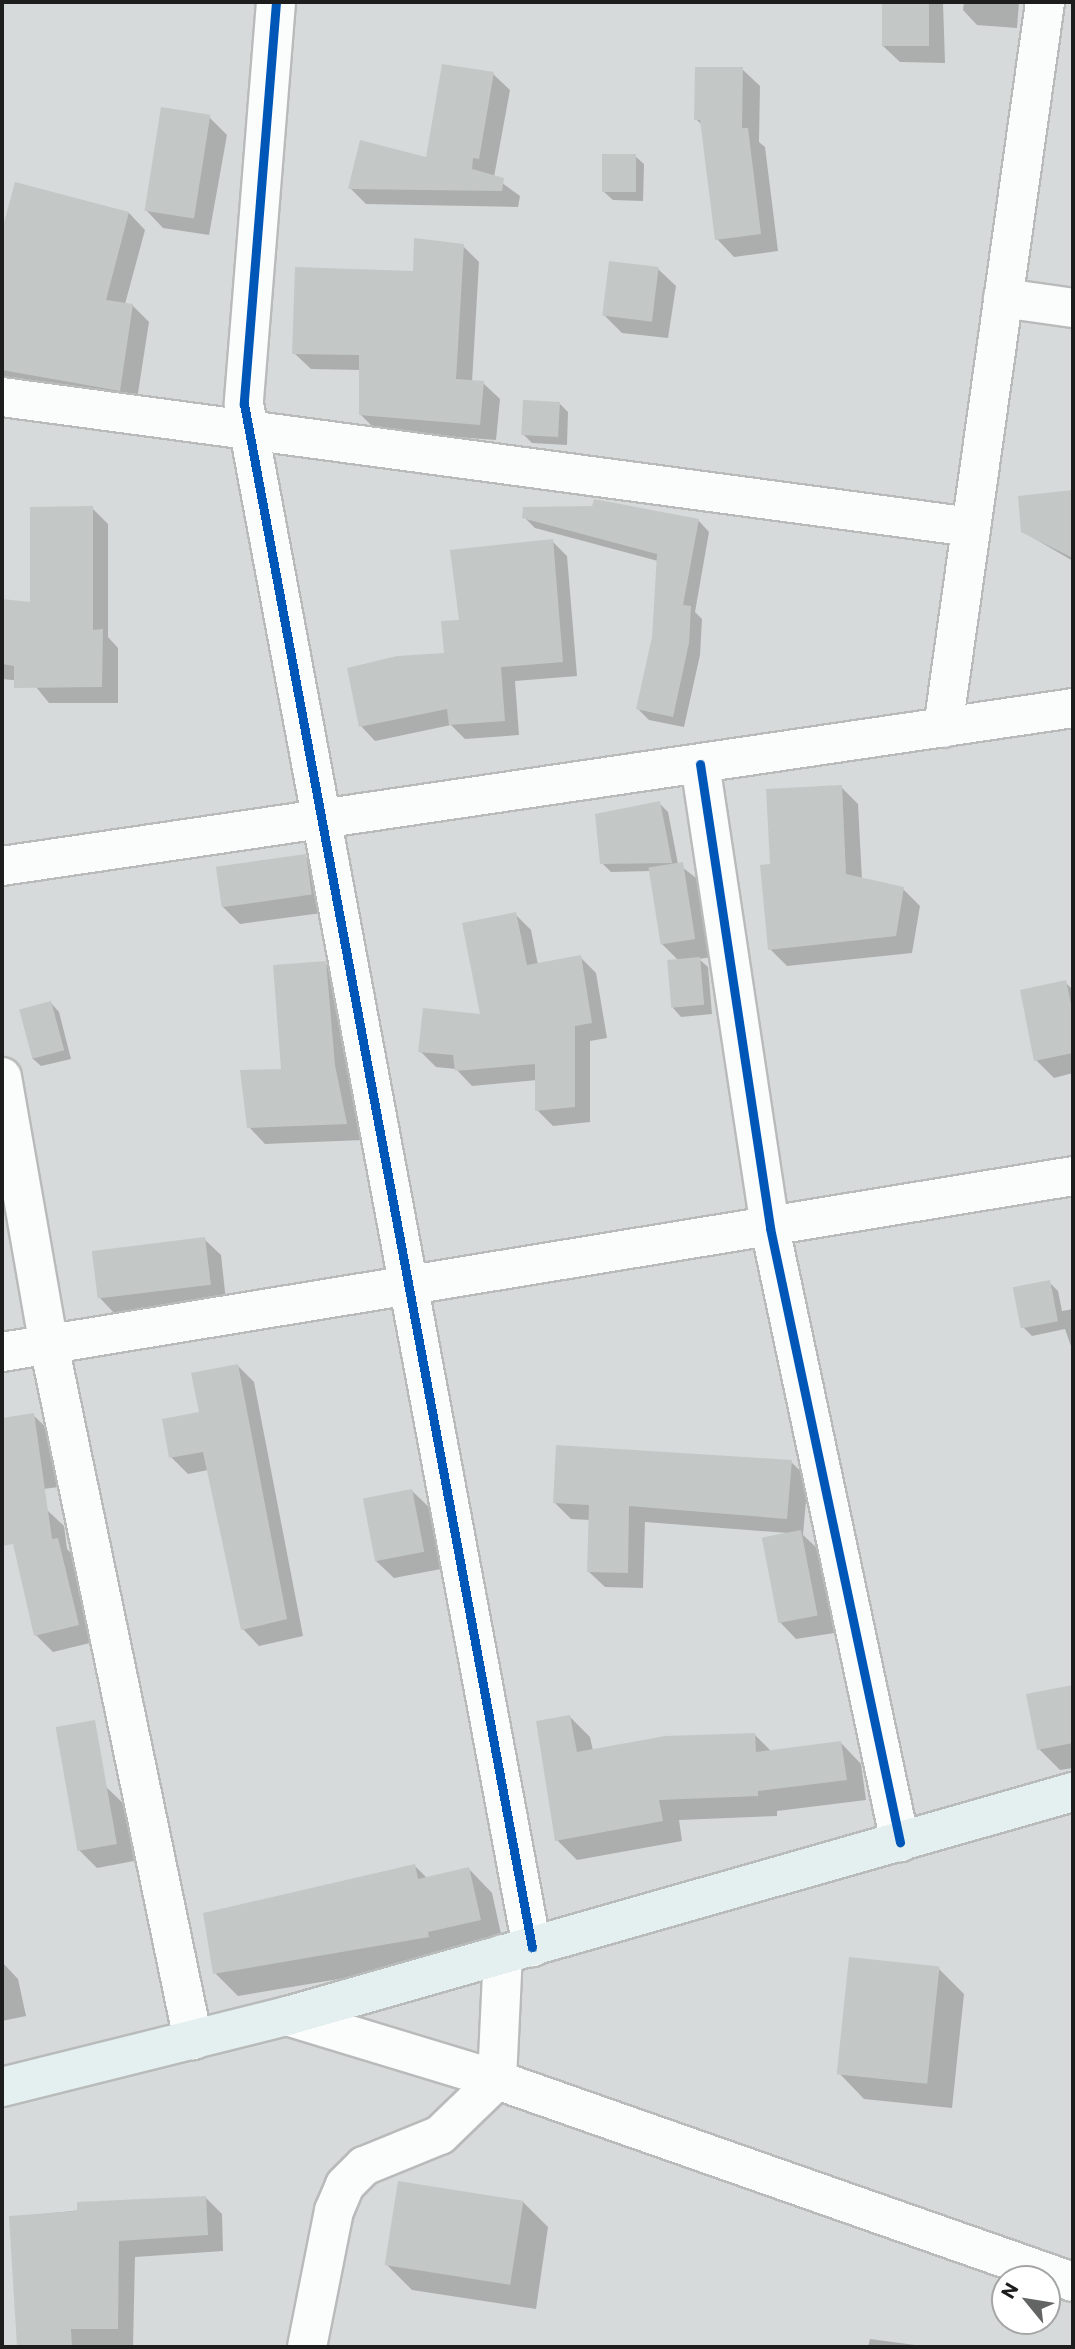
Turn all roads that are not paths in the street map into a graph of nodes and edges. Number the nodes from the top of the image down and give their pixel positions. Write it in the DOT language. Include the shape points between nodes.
graph roads {
  1 [pos="276,2"];
  2 [pos="1045,2"];
  3 [pos="1003,298"];
  4 [pos="1073,308"];
  5 [pos="2,397"];
  6 [pos="249,431"];
  7 [pos="971,527"];
  8 [pos="1073,708"];
  9 [pos="943,727"];
  10 [pos="700,764"];
  11 [pos="321,820"];
  12 [pos="2,866"];
  13 [pos="2,1077"];
  14 [pos="1073,1176"];
  15 [pos="770,1228"];
  16 [pos="408,1282"];
  17 [pos="49,1345"];
  18 [pos="2,1352"];
  19 [pos="1073,1792"];
  20 [pos="900,1842"];
  21 [pos="518,1950"];
  22 [pos="287,2016"];
  23 [pos="193,2040"];
  24 [pos="497,2080"];
  25 [pos="2,2087"];
  26 [pos="1073,2282"];
  27 [pos="307,2347"];
  1 -- 6 [label="street" via="244,404"];
  2 -- 3 [label="street"];
  3 -- 4 [label="street"];
  3 -- 7 [label="street"];
  5 -- 6 [label="street"];
  6 -- 7 [label="street"];
  6 -- 11 [label="street"];
  7 -- 9 [label="street"];
  8 -- 9 [label="street"];
  9 -- 10 [label="street"];
  10 -- 11 [label="street"];
  10 -- 15 [label="street"];
  11 -- 12 [label="street"];
  11 -- 16 [label="street"];
  13 -- 17 [label="street"];
  14 -- 15 [label="street"];
  15 -- 16 [label="street"];
  15 -- 20 [label="street"];
  16 -- 17 [label="street"];
  16 -- 21 [label="street"];
  17 -- 18 [label="street"];
  17 -- 23 [label="street"];
  19 -- 20 [label="main road"];
  20 -- 21 [label="main road"];
  21 -- 22 [label="main road"];
  21 -- 24 [label="street"];
  22 -- 23 [label="main road"];
  22 -- 24 [label="street"];
  23 -- 25 [label="main road"];
  24 -- 26 [label="street"];
  24 -- 27 [label="street" via="440,2136 364,2166 345,2185 334,2211"];
}
